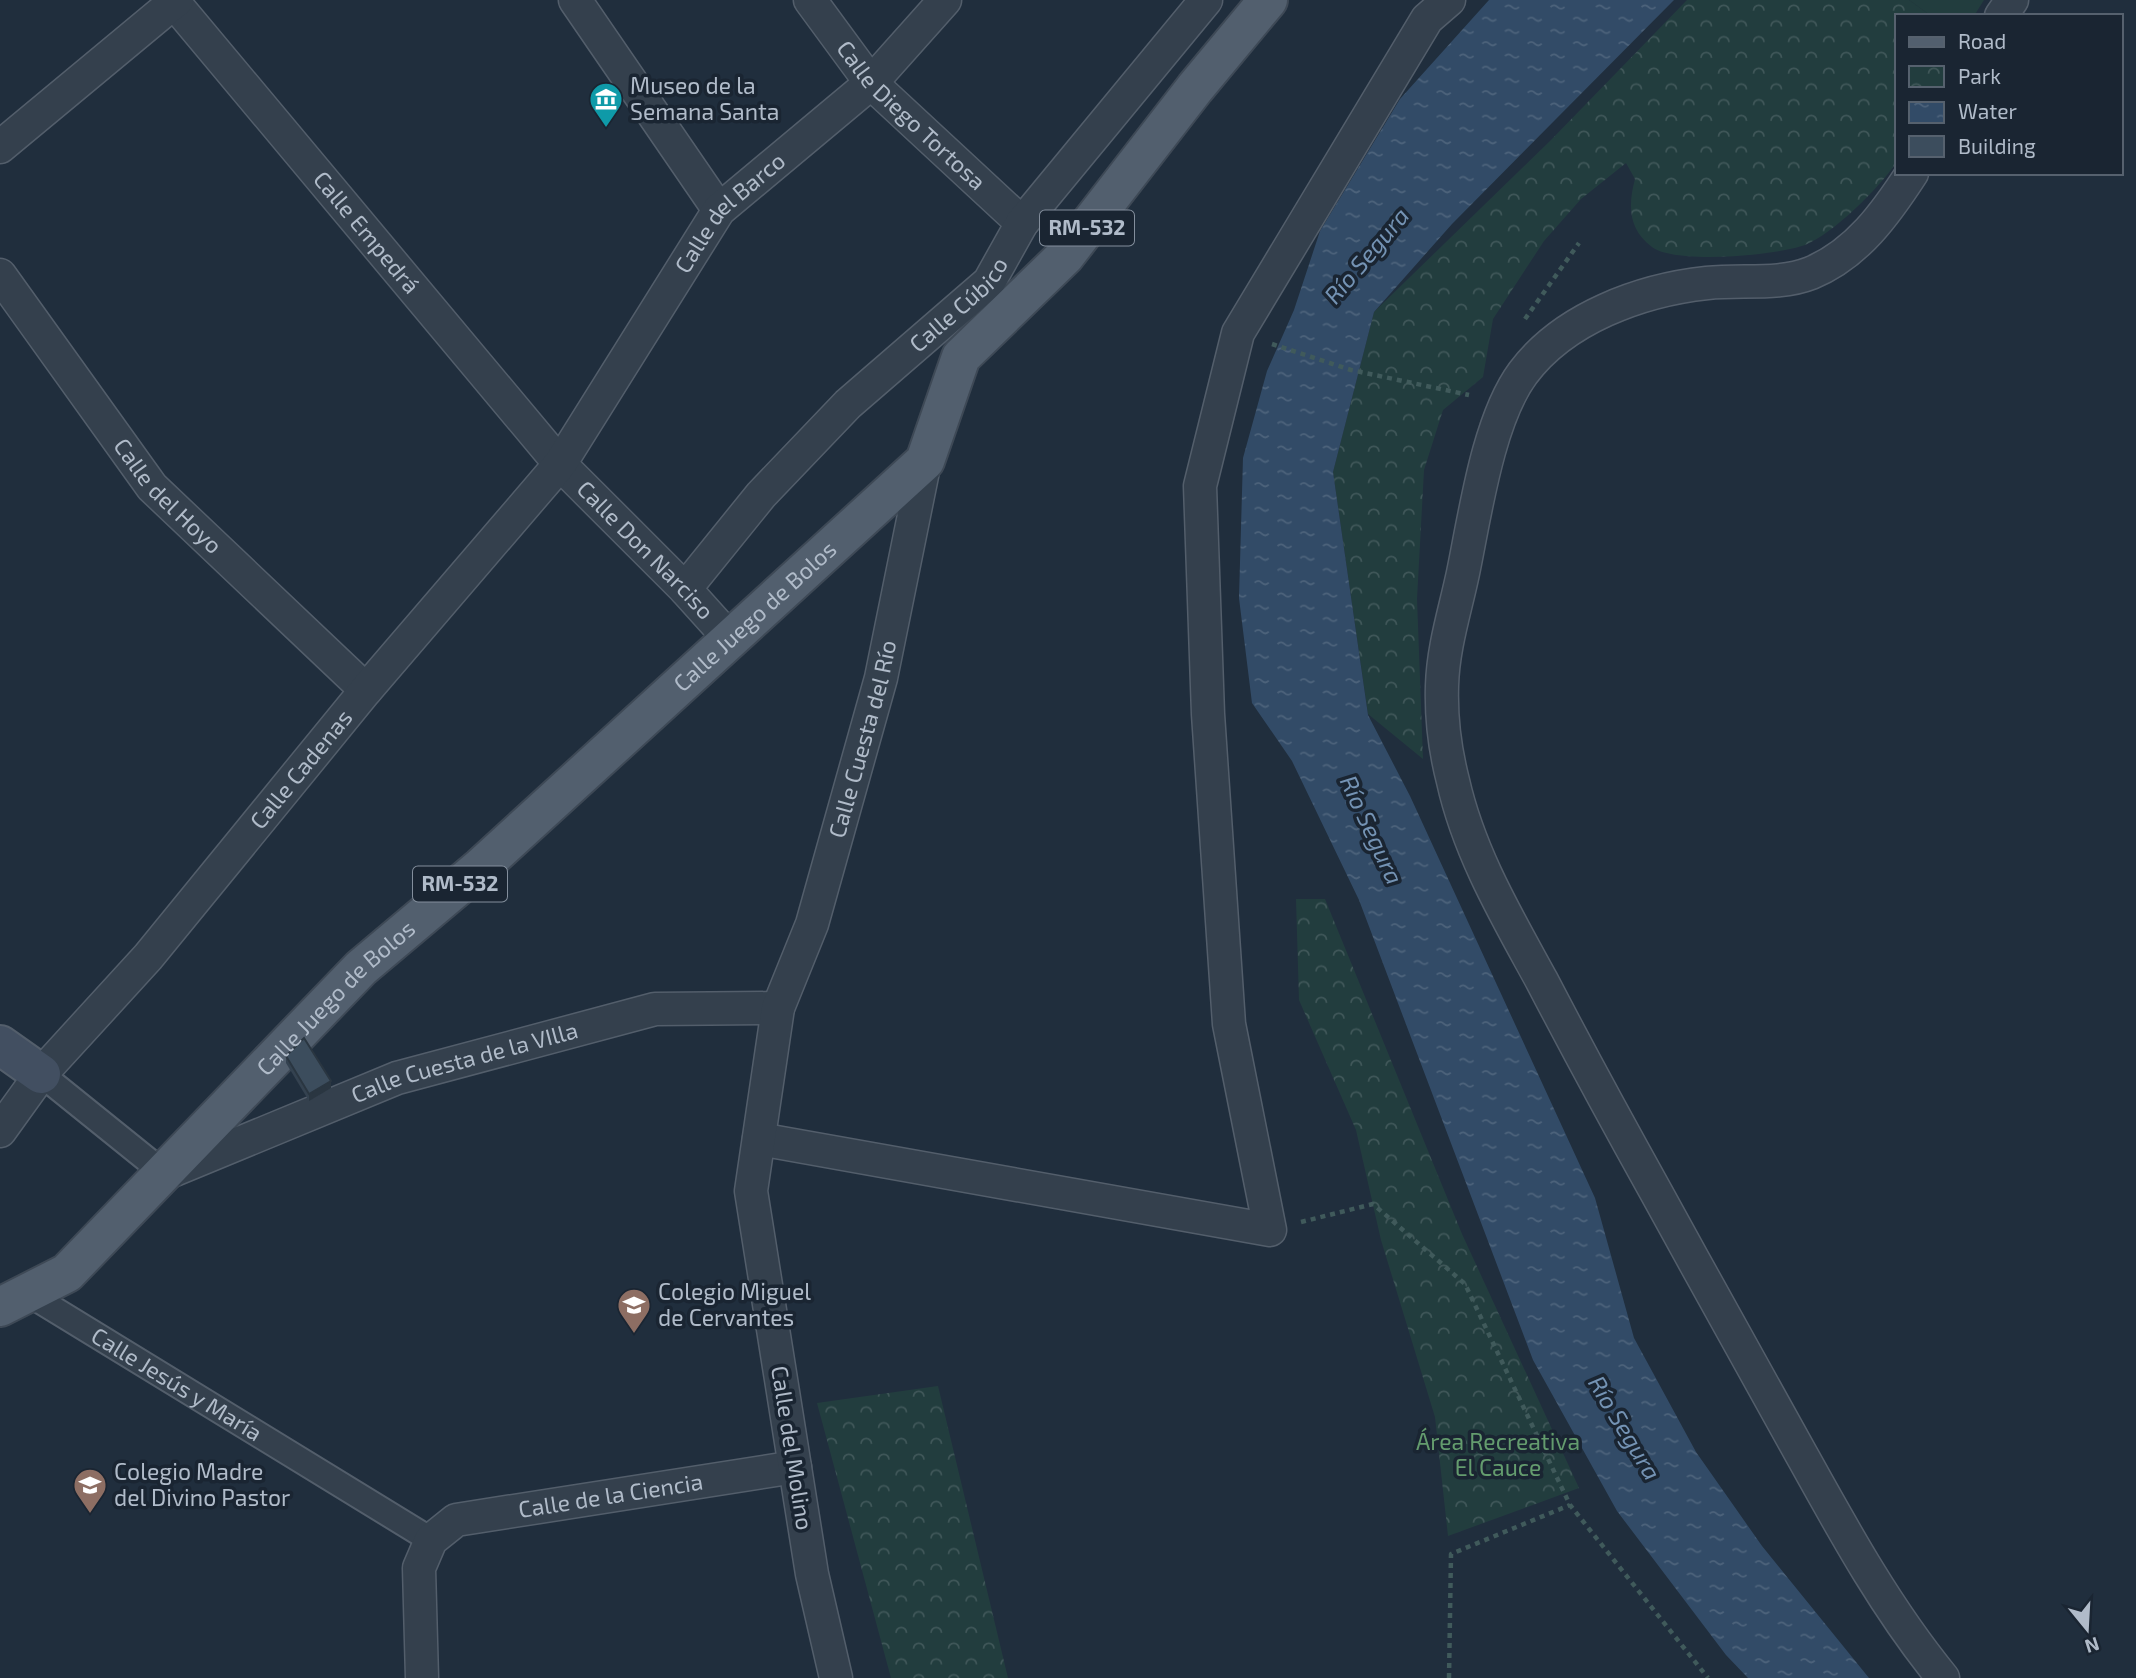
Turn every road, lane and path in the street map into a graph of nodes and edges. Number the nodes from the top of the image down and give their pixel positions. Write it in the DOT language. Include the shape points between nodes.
graph roads {
  1 [pos="575,0"];
  2 [pos="810,0"];
  3 [pos="945,0"];
  4 [pos="1206,0"];
  5 [pos="1268,0"];
  6 [pos="1449,0"];
  7 [pos="174,1"];
  8 [pos="870,83"];
  9 [pos="0,147"];
  10 [pos="1911,175"];
  11 [pos="719,210"];
  12 [pos="1022,223"];
  13 [pos="1579,243"];
  14 [pos="0,275"];
  15 [pos="1523,321"];
  16 [pos="1238,333"];
  17 [pos="1476,386"];
  18 [pos="1469,395"];
  19 [pos="1467,408"];
  20 [pos="925,461"];
  21 [pos="560,464"];
  22 [pos="685,589"];
  23 [pos="730,639"];
  24 [pos="366,691"];
  25 [pos="778,1008"];
  26 [pos="0,1045"];
  27 [pos="41,1074"];
  28 [pos="0,1131"];
  29 [pos="759,1139"];
  30 [pos="165,1174"];
  31 [pos="1270,1230"];
  32 [pos="15,1301"];
  33 [pos="795,1467"];
  34 [pos="1570,1505"];
  35 [pos="431,1539"];
  36 [pos="422,1678"];
  37 [pos="836,1678"];
  38 [pos="1450,1678"];
  39 [pos="1708,1678"];
  40 [pos="1943,1678"];
  1 -- 11 [label="street"];
  2 -- 8 [label="street, Calle Diego Tortosa"];
  3 -- 8 [label="street, Calle del Barco"];
  4 -- 12 [label="street, Calle Cúbico"];
  5 -- 20 [label="main road, RM-532" via="1065,256 961,357"];
  6 -- 16 [label="street" via="1427,19"];
  7 -- 9 [label="street"];
  7 -- 21 [label="street, Calle Empedrá"];
  8 -- 11 [label="street, Calle del Barco"];
  8 -- 12 [label="street, Calle Diego Tortosa"];
  10 -- 40 [label="street" via="1857,245 1812,272 1780,281 1707,283 1637,298 1598,312 1553,342 1524,370 1504,402 1481,484 1444,649 1441,687 1443,727 1461,814 1499,902 1854,1550"];
  11 -- 21 [label="street, Calle del Barco"];
  12 -- 22 [label="street, Calle Cúbico" via="989,282 848,404 761,495"];
  13 -- 15 [label="path"];
  14 -- 24 [label="street, Calle del Hoyo" via="152,486"];
  16 -- 18 [label="path" via="1351,370"];
  16 -- 31 [label="street" via="1200,486 1204,620 1229,1024"];
  17 -- 18 [label="path"];
  18 -- 19 [label="path"];
  20 -- 23 [label="main road, Calle Juego de Bolos / RM-532"];
  20 -- 25 [label="street, Calle Cuesta del Río" via="881,678 812,924"];
  21 -- 22 [label="street, Calle Don Narciso"];
  21 -- 24 [label="street, Calle Cadenas"];
  22 -- 23 [label="street, Calle Don Narciso"];
  23 -- 30 [label="main road, Calle Juego de Bolos / RM-532" via="481,867 360,968"];
  24 -- 27 [label="street, Calle Cadenas" via="148,957"];
  25 -- 29 [label="street, Calle del Molino"];
  25 -- 30 [label="street, Calle Cuesta de la VIlla" via="655,1009 397,1078"];
  26 -- 27 [label="main road"];
  27 -- 28 [label="street, Calle Cadenas"];
  27 -- 30 [label="street"];
  29 -- 31 [label="street"];
  29 -- 33 [label="street, Calle del Molino" via="751,1191"];
  30 -- 32 [label="main road, Calle Juego de Bolos / RM-532" via="67,1273"];
  31 -- 34 [label="path" via="1373,1204 1465,1284"];
  32 -- 35 [label="street, Calle Jesús y María"];
  33 -- 35 [label="street, Calle de la Ciencia" via="456,1520"];
  33 -- 37 [label="street, Calle del Molino" via="811,1574"];
  34 -- 38 [label="path" via="1451,1554"];
  34 -- 39 [label="path"];
  35 -- 36 [label="street" via="419,1568"];
}
